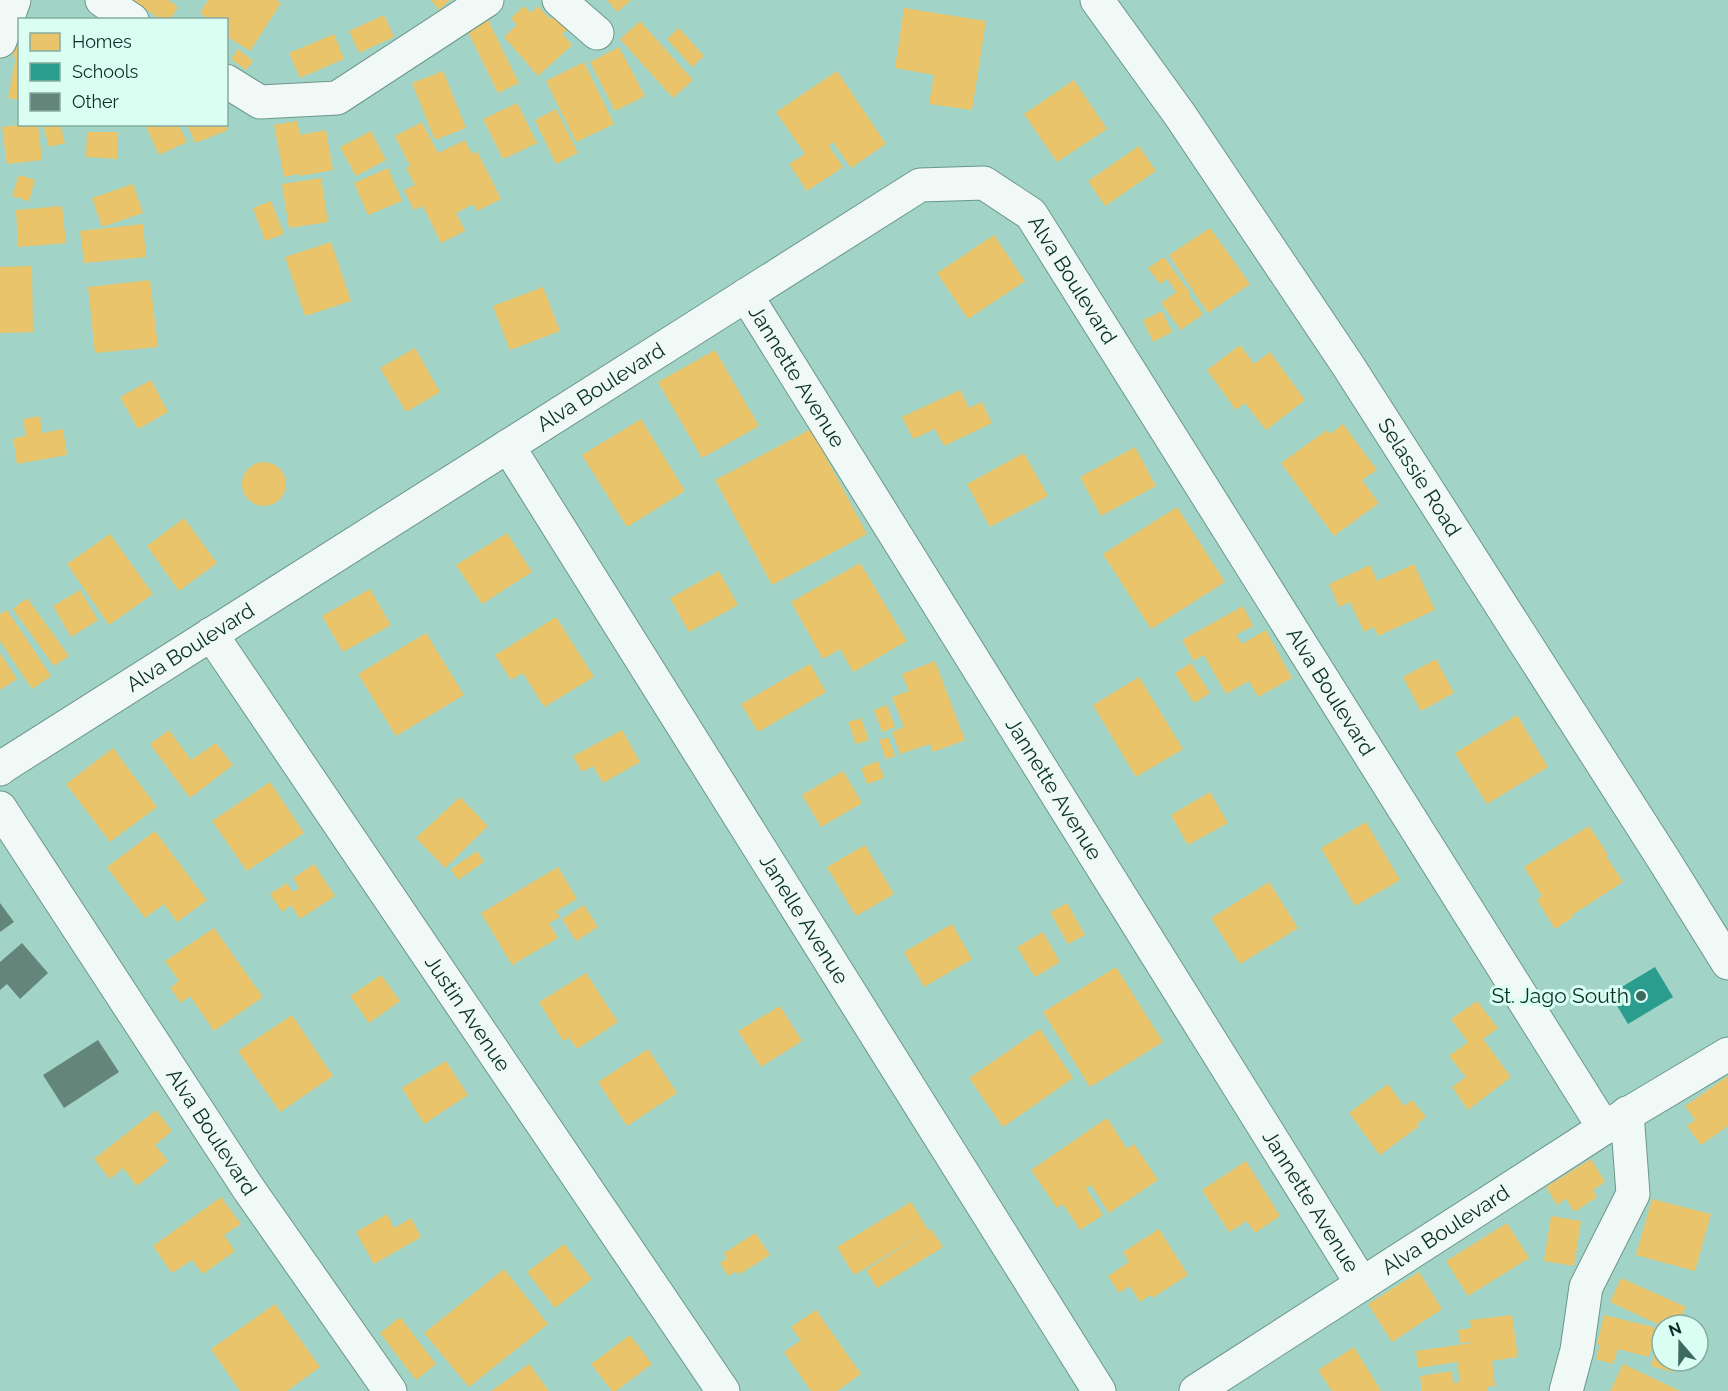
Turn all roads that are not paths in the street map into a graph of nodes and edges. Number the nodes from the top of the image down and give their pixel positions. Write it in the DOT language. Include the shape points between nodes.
graph roads {
  1 [pos="14,0"];
  2 [pos="102,0"];
  3 [pos="487,0"];
  4 [pos="559,0"];
  5 [pos="1097,0"];
  6 [pos="129,18"];
  7 [pos="597,33"];
  8 [pos="0,41"];
  9 [pos="228,82"];
  10 [pos="746,295"];
  11 [pos="508,446"];
  12 [pos="211,634"];
  13 [pos="0,770"];
  14 [pos="0,808"];
  15 [pos="1728,963"];
  16 [pos="1728,1054"];
  17 [pos="1615,1121"];
  18 [pos="1362,1284"];
  19 [pos="390,1391"];
  20 [pos="723,1391"];
  21 [pos="1099,1391"];
  22 [pos="1196,1391"];
  23 [pos="1566,1391"];
  1 -- 8 [label="street"];
  2 -- 6 [label="street"];
  3 -- 9 [label="street" via="337,98 260,102"];
  4 -- 7 [label="street"];
  5 -- 15 [label="street, Selassie Road" via="1180,115 1347,364"];
  10 -- 11 [label="street, Alva Boulevard"];
  10 -- 17 [label="street, Alva Boulevard" via="921,185 984,183 1031,214"];
  10 -- 18 [label="street, Jannette Avenue"];
  11 -- 12 [label="street, Alva Boulevard"];
  11 -- 21 [label="street, Janelle Avenue"];
  12 -- 13 [label="street, Alva Boulevard"];
  12 -- 20 [label="street, Justin Avenue"];
  14 -- 19 [label="street, Alva Boulevard" via="248,1188"];
  16 -- 17 [label="street, Alva Boulevard"];
  17 -- 18 [label="street, Alva Boulevard"];
  17 -- 23 [label="street" via="1633,1194 1586,1287 1577,1350"];
  18 -- 22 [label="street, Alva Boulevard"];
}
